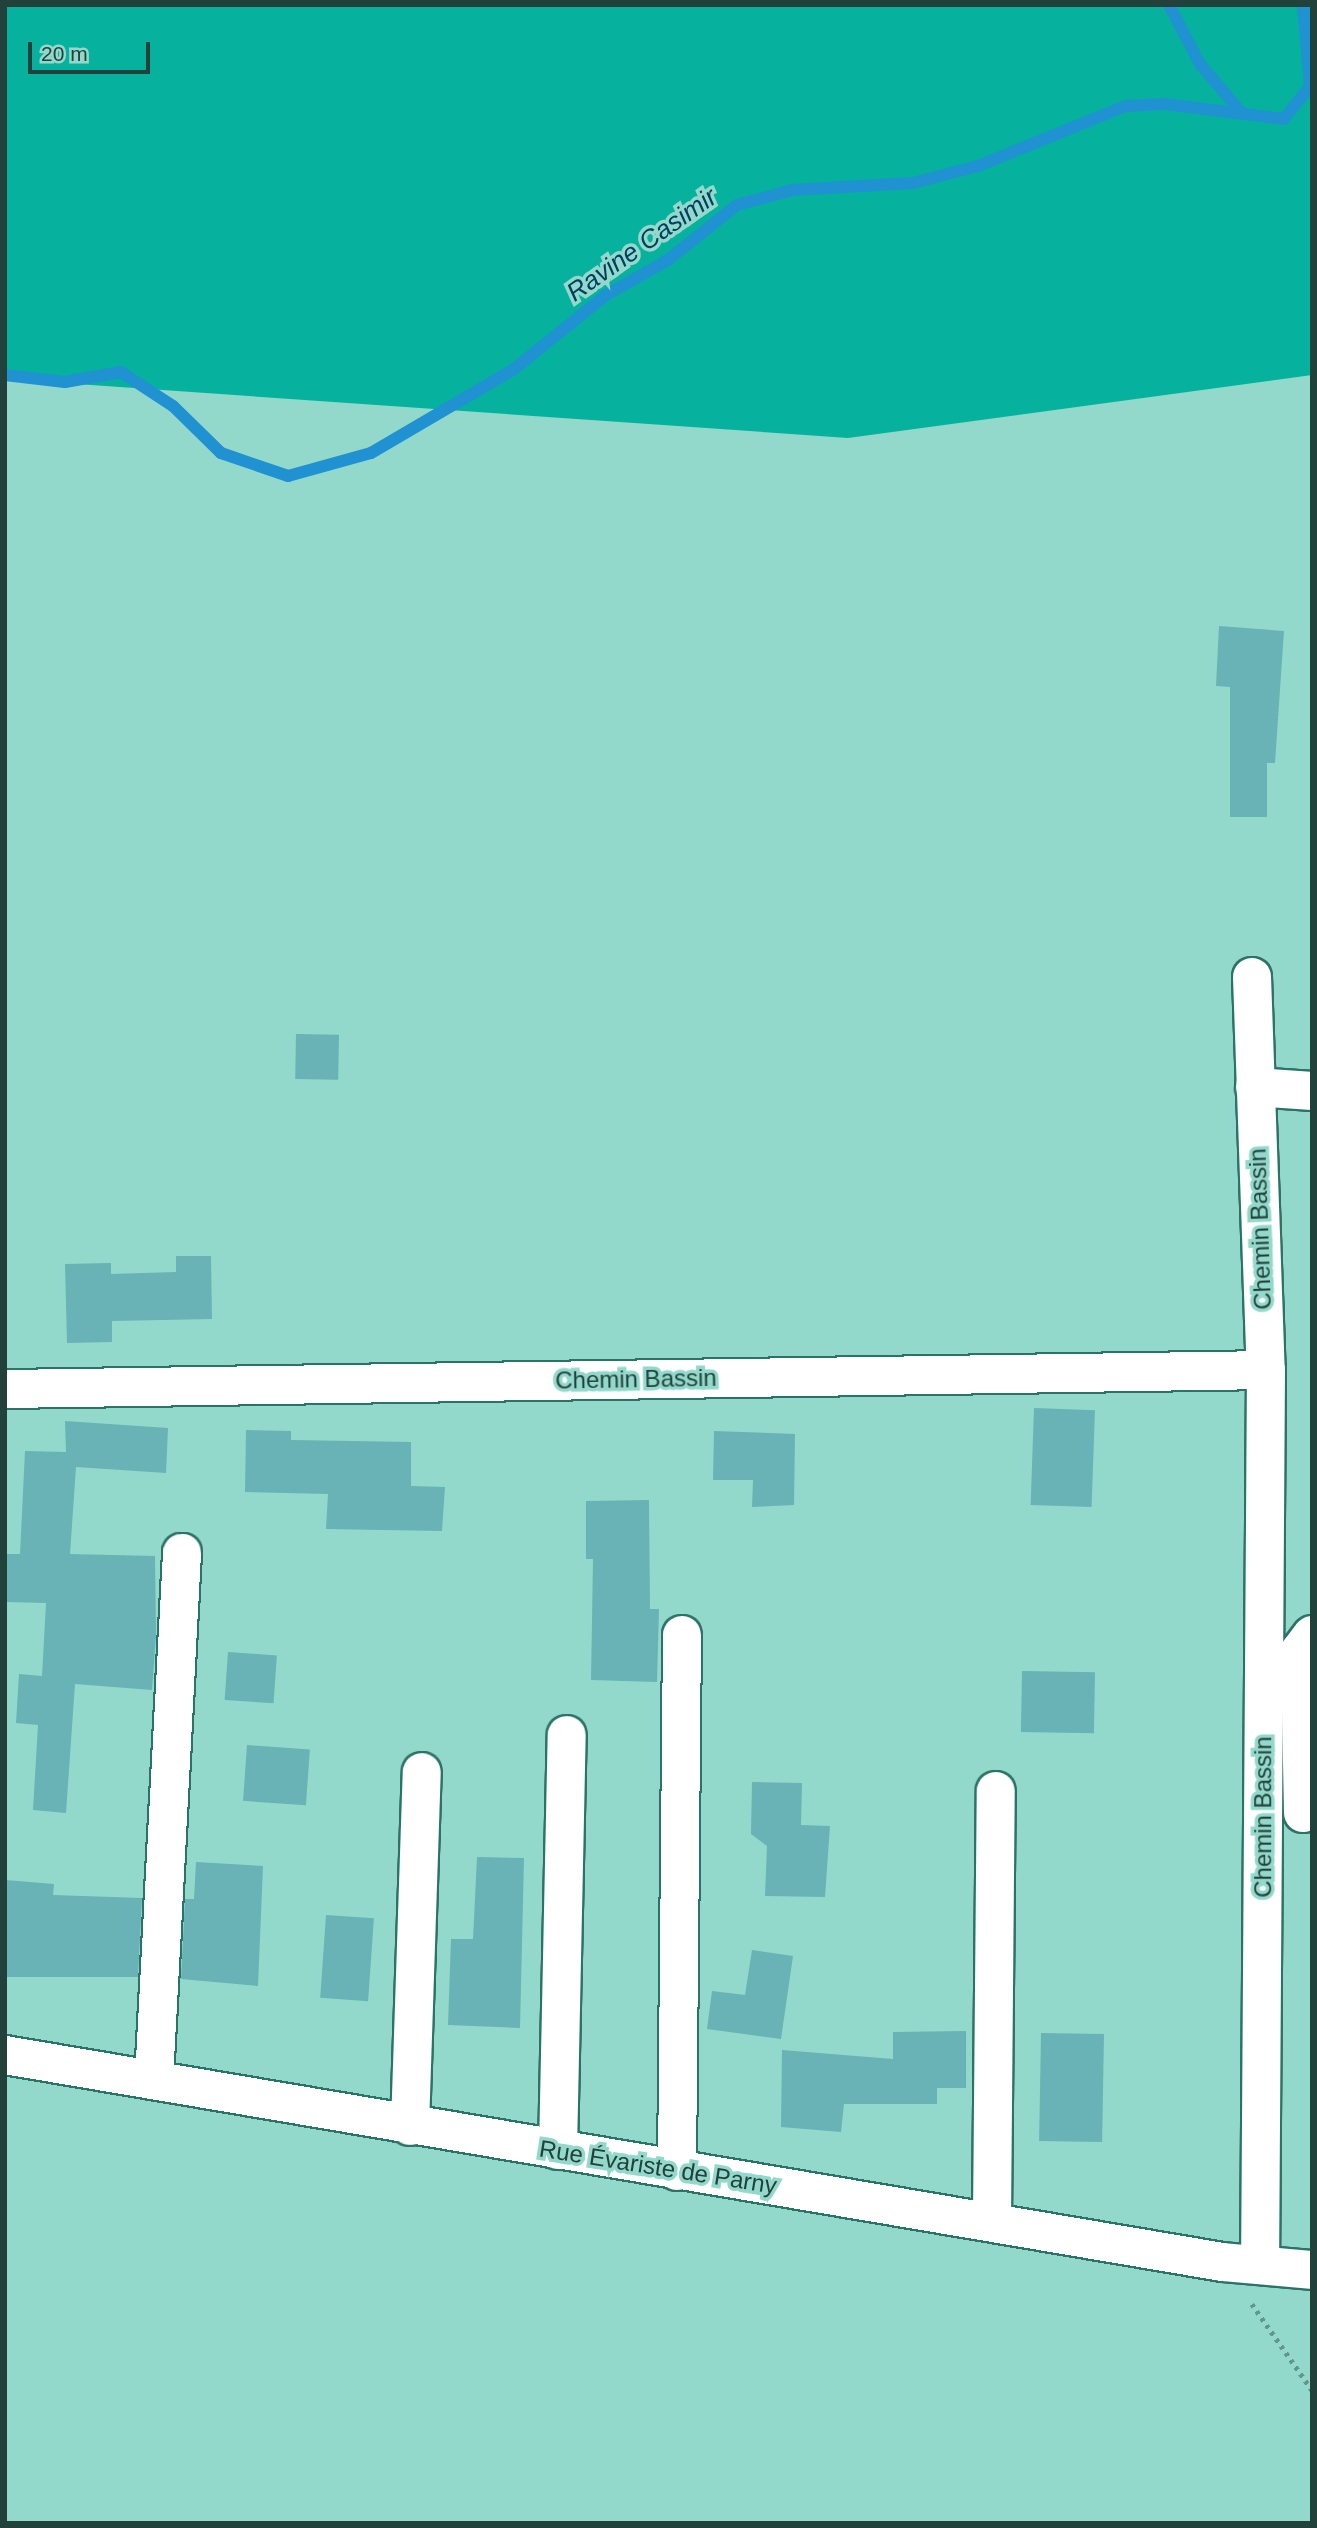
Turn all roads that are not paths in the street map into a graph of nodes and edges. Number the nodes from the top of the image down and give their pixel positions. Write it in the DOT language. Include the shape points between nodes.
graph roads {
  1 [pos="1252,978"];
  2 [pos="1255,1087"];
  3 [pos="1312,1091"];
  4 [pos="1266,1370"];
  5 [pos="5,1389"];
  6 [pos="182,1553"];
  7 [pos="1312,1635"];
  8 [pos="682,1636"];
  9 [pos="568,1735"];
  10 [pos="422,1772"];
  11 [pos="996,1791"];
  12 [pos="1263,1813"];
  13 [pos="1308,1813"];
  14 [pos="5,2055"];
  15 [pos="154,2078"];
  16 [pos="410,2126"];
  17 [pos="558,2150"];
  18 [pos="677,2171"];
  19 [pos="992,2219"];
  20 [pos="1241,2264"];
  21 [pos="1312,2270"];
  1 -- 2 [label="street, Chemin Bassin"];
  2 -- 3 [label="street"];
  2 -- 4 [label="street, Chemin Bassin"];
  4 -- 5 [label="street, Chemin Bassin"];
  4 -- 12 [label="street, Chemin Bassin"];
  6 -- 15 [label="street"];
  7 -- 13 [label="street" via="1300,1651"];
  8 -- 18 [label="street"];
  9 -- 17 [label="street"];
  10 -- 16 [label="street"];
  11 -- 19 [label="street"];
  12 -- 13 [label="street"];
  12 -- 20 [label="street, Chemin Bassin"];
  14 -- 15 [label="street, Rue Évariste de Parny"];
  15 -- 16 [label="street, Rue Évariste de Parny"];
  16 -- 17 [label="street, Rue Évariste de Parny"];
  17 -- 18 [label="street, Rue Évariste de Parny"];
  18 -- 19 [label="street, Rue Évariste de Parny"];
  19 -- 20 [label="street, Rue Évariste de Parny"];
  20 -- 21 [label="street, Rue Évariste de Parny"];
}
